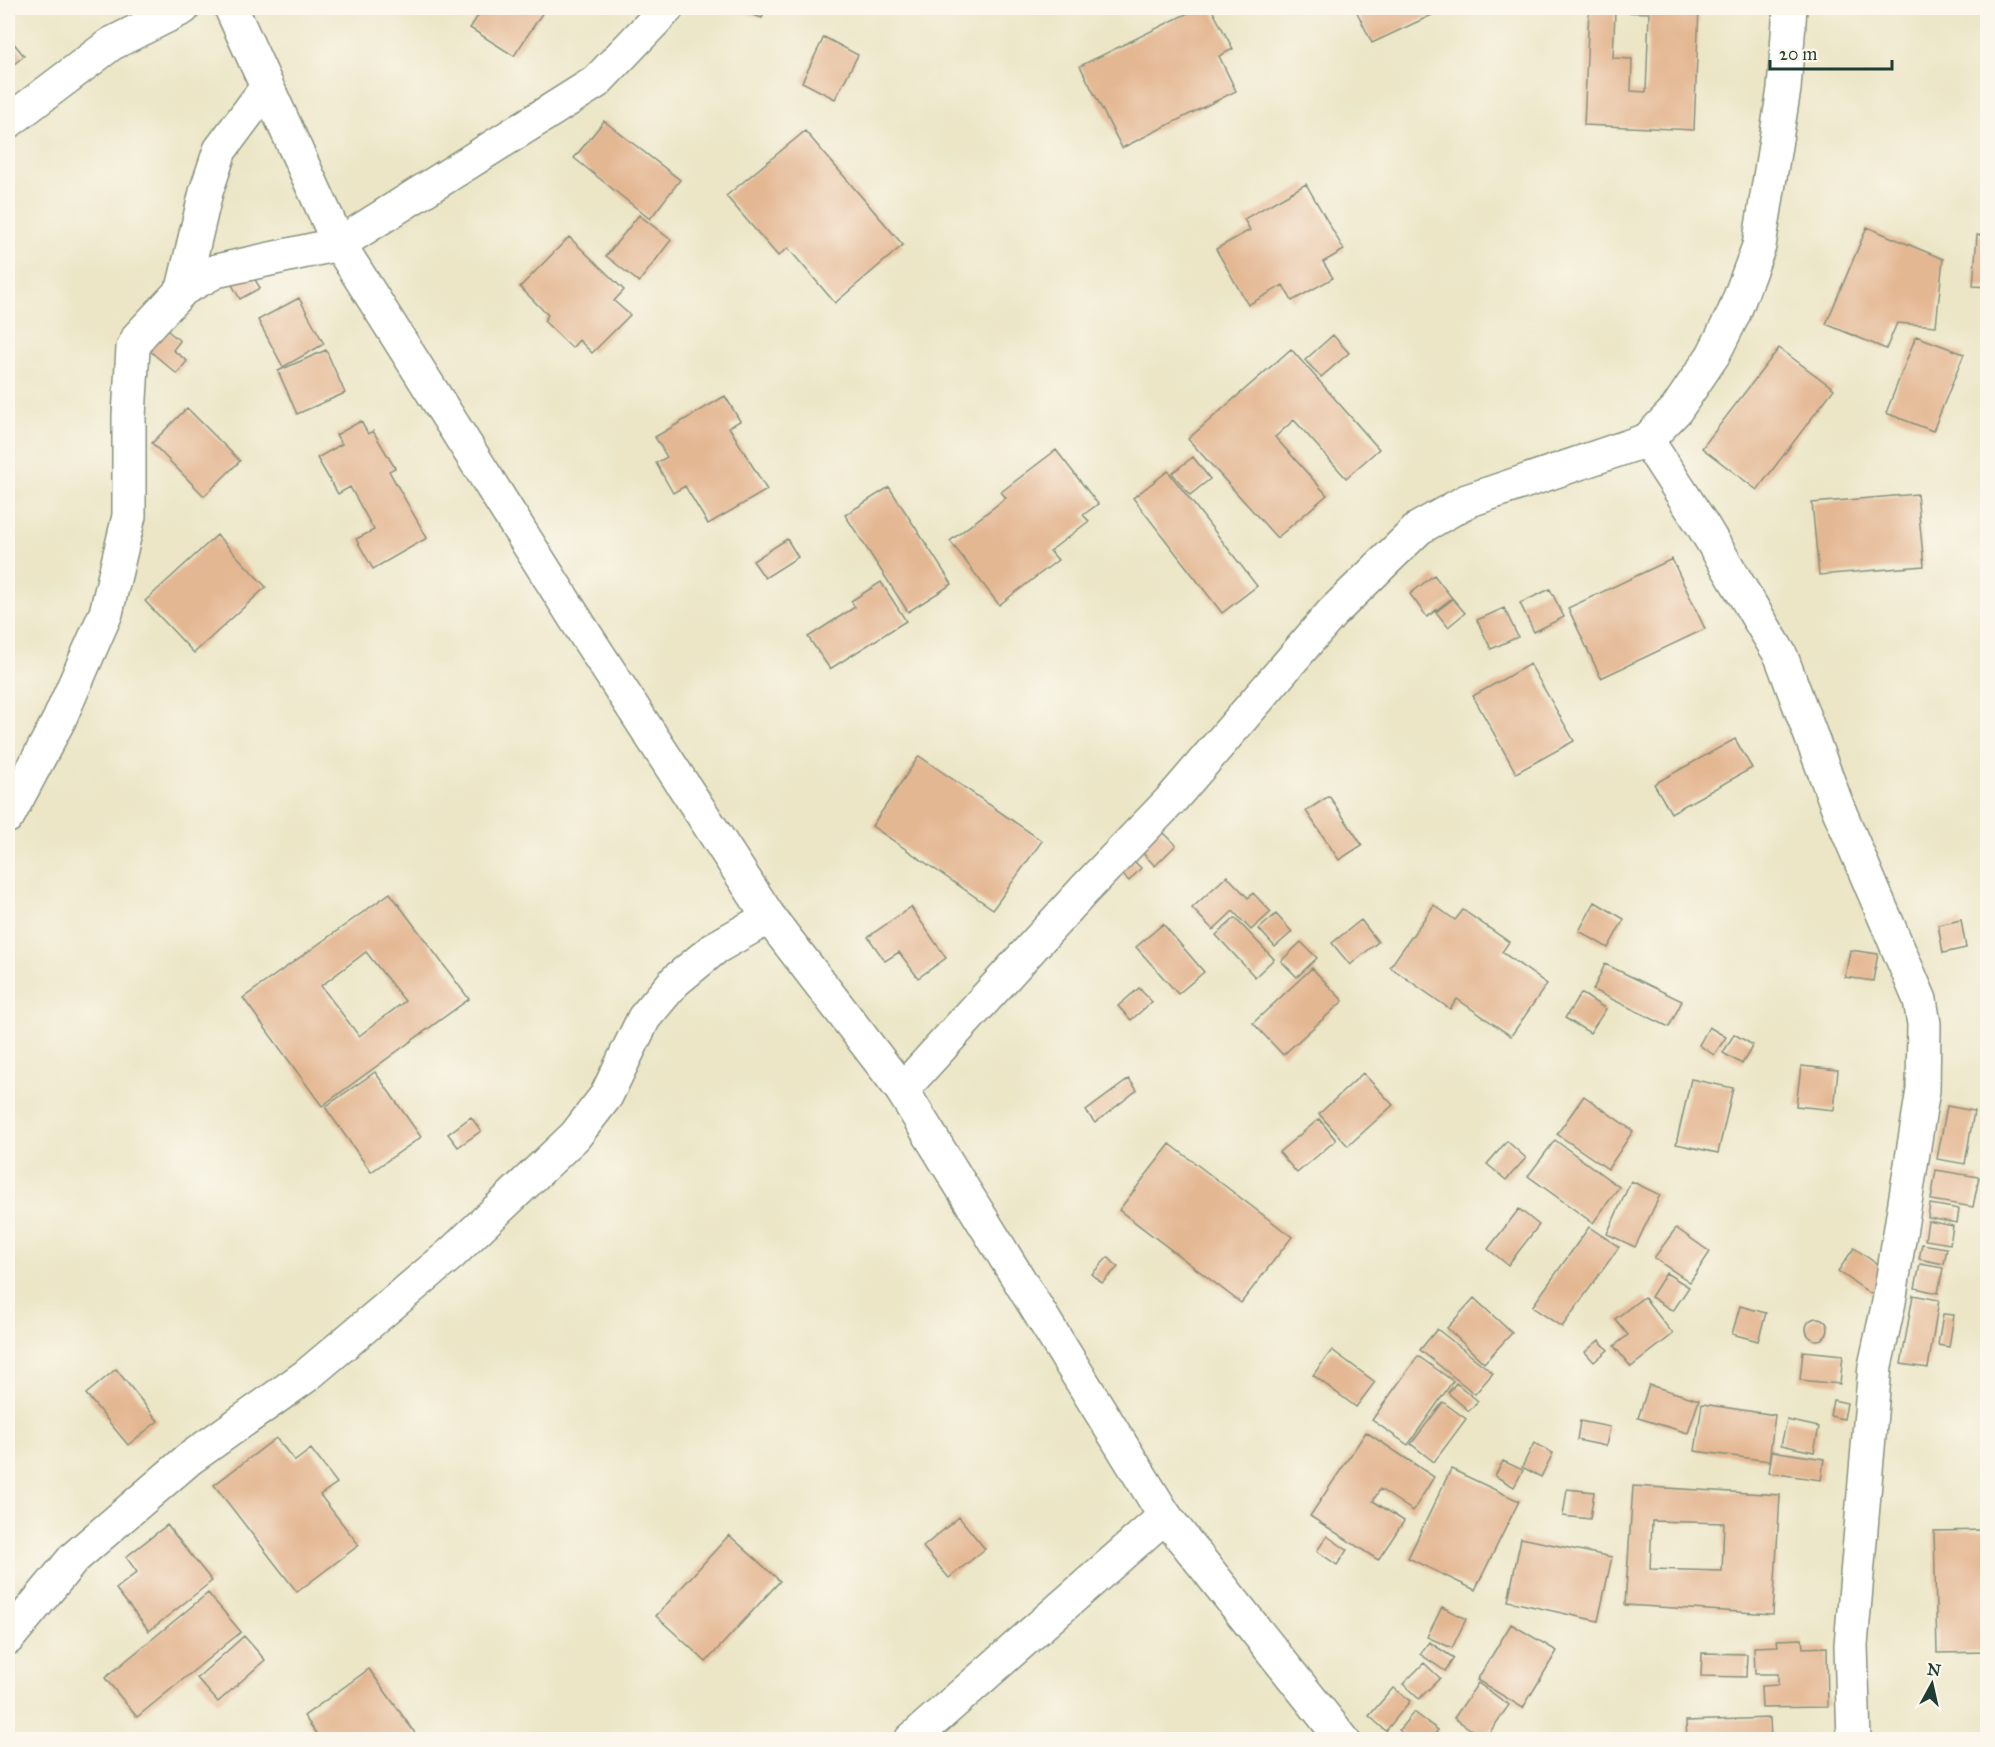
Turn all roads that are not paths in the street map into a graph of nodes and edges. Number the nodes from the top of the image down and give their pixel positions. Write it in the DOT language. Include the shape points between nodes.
graph roads {
  1 [pos="183,8"];
  2 [pos="231,8"];
  3 [pos="667,8"];
  4 [pos="1790,8"];
  5 [pos="267,87"];
  6 [pos="8,122"];
  7 [pos="339,244"];
  8 [pos="183,289"];
  9 [pos="1647,440"];
  10 [pos="8,816"];
  11 [pos="769,917"];
  12 [pos="902,1090"];
  13 [pos="1165,1515"];
  14 [pos="8,1638"];
  15 [pos="911,1740"];
  16 [pos="1343,1740"];
  17 [pos="1854,1740"];
  1 -- 6 [label="street" via="111,44"];
  2 -- 5 [label="street"];
  3 -- 7 [label="street" via="596,82"];
  4 -- 9 [label="street" via="1784,89 1759,246 1734,313 1713,355 1676,410"];
  5 -- 7 [label="street"];
  5 -- 8 [label="street" via="220,150"];
  7 -- 8 [label="street" via="216,271"];
  7 -- 11 [label="street"];
  8 -- 10 [label="street" via="139,336 133,348 129,516 106,613 59,720"];
  9 -- 12 [label="street" via="1467,501 1419,528 1332,613 1172,799"];
  9 -- 17 [label="street" via="1781,656 1838,808 1920,999 1924,1024 1923,1090 1875,1366 1851,1645"];
  11 -- 12 [label="street"];
  11 -- 14 [label="street" via="716,948 675,981 644,1018 606,1096 575,1136 451,1254 306,1377 189,1459 74,1558"];
  12 -- 13 [label="street"];
  13 -- 15 [label="street"];
  13 -- 16 [label="street"];
}
